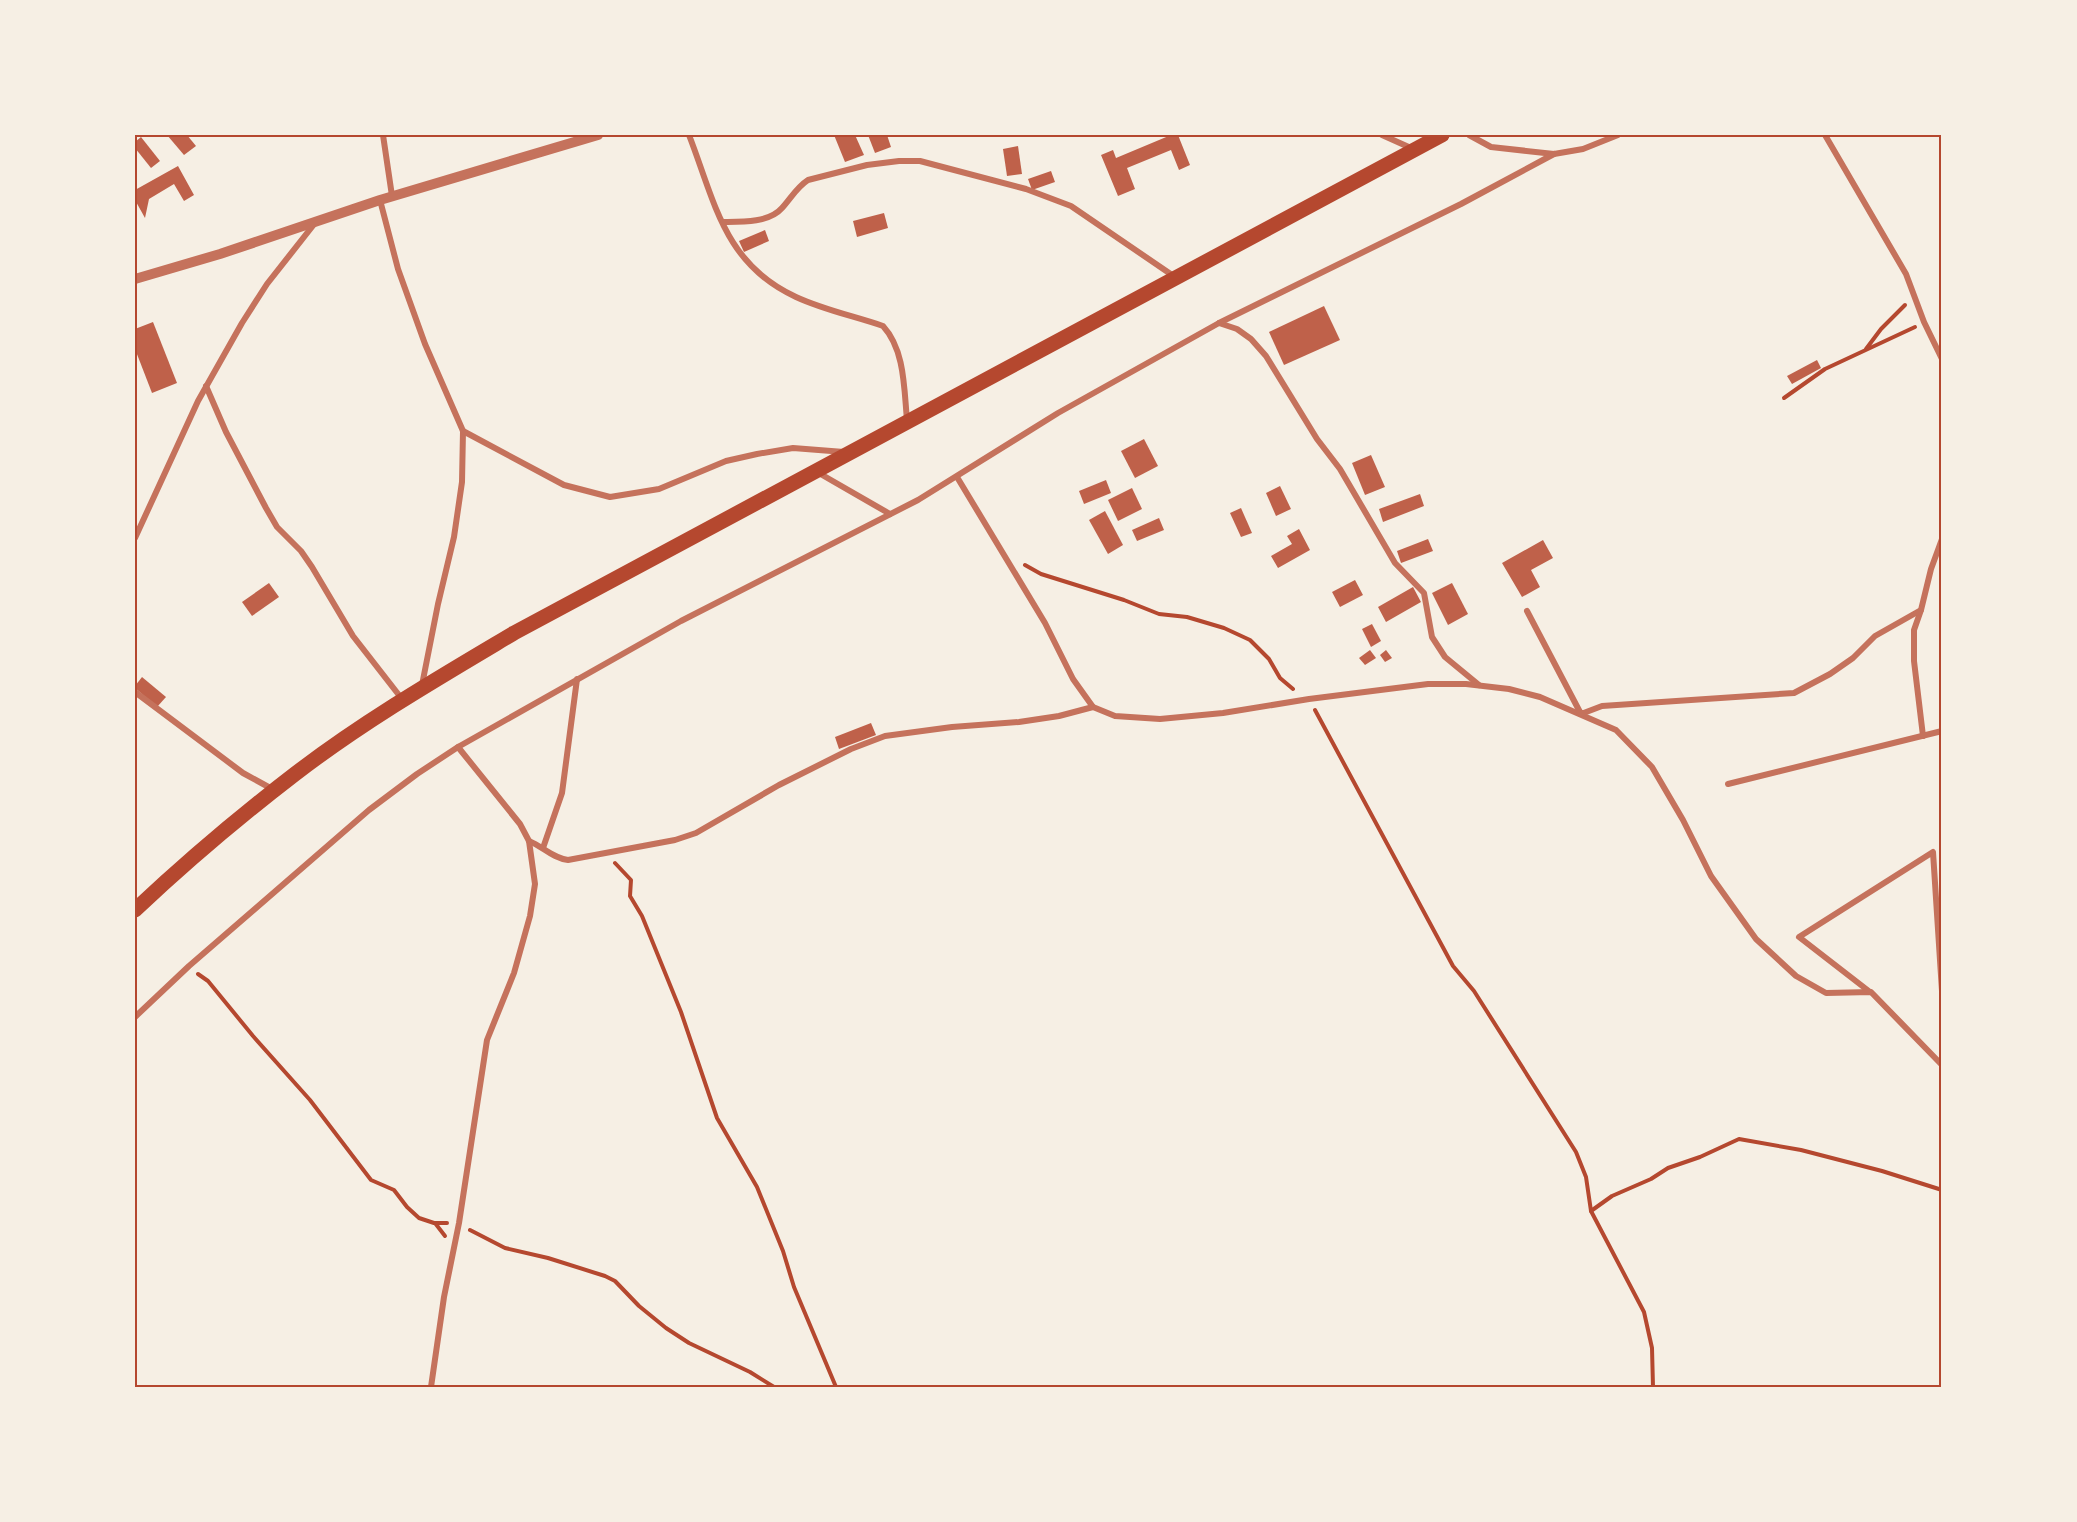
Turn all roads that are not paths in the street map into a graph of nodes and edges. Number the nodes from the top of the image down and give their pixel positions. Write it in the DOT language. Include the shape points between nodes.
graph roads {
  1 [pos="383,135"];
  2 [pos="598,135"];
  3 [pos="689,135"];
  4 [pos="1382,135"];
  5 [pos="1442,135"];
  6 [pos="1469,135"];
  7 [pos="1618,135"];
  8 [pos="1825,135"];
  9 [pos="563,140"];
  10 [pos="1415,149"];
  11 [pos="1554,154"];
  12 [pos="392,196"];
  13 [pos="380,200"];
  14 [pos="315,222"];
  15 [pos="723,222"];
  16 [pos="1175,278"];
  17 [pos="135,279"];
  18 [pos="1220,323"];
  19 [pos="1942,359"];
  20 [pos="206,386"];
  21 [pos="907,423"];
  22 [pos="463,431"];
  23 [pos="850,453"];
  24 [pos="816,471"];
  25 [pos="957,477"];
  26 [pos="890,514"];
  27 [pos="135,538"];
  28 [pos="1942,539"];
  29 [pos="1921,610"];
  30 [pos="1527,611"];
  31 [pos="577,679"];
  32 [pos="1479,686"];
  33 [pos="422,688"];
  34 [pos="135,692"];
  35 [pos="402,700"];
  36 [pos="1093,707"];
  37 [pos="1581,714"];
  38 [pos="1942,731"];
  39 [pos="1923,736"];
  40 [pos="458,747"];
  41 [pos="1728,784"];
  42 [pos="274,791"];
  43 [pos="529,841"];
  44 [pos="543,848"];
  45 [pos="135,910"];
  46 [pos="1942,991"];
  47 [pos="1870,992"];
  48 [pos="135,1017"];
  49 [pos="1942,1065"];
  50 [pos="431,1387"];
  1 -- 12 [label="street"];
  2 -- 9 [label="street"];
  3 -- 15 [label="street"];
  4 -- 10 [label="street"];
  5 -- 10 [label="main road"];
  6 -- 11 [label="street" via="1491,147"];
  7 -- 11 [label="street" via="1583,149"];
  8 -- 19 [label="street" via="1906,273"];
  9 -- 12 [label="street"];
  10 -- 16 [label="main road"];
  11 -- 18 [label="street"];
  12 -- 13 [label="street"];
  13 -- 14 [label="street"];
  13 -- 22 [label="street" via="398,269"];
  14 -- 17 [label="street"];
  14 -- 20 [label="street" via="267,284"];
  15 -- 16 [label="street" via="774,215 808,180 867,165 920,161 1026,189 1071,206"];
  15 -- 21 [label="street" via="733,245 761,277 796,297 883,326 898,353"];
  16 -- 21 [label="main road"];
  18 -- 25 [label="street" via="1098,389"];
  18 -- 32 [label="street" via="1251,339 1266,356 1340,469 1395,563 1424,593 1431,637 1445,657"];
  20 -- 27 [label="street"];
  20 -- 35 [label="street" via="266,508 306,559 353,636"];
  21 -- 23 [label="main road"];
  22 -- 23 [label="street" via="564,485 610,497 659,489 726,461 766,452 793,448"];
  22 -- 33 [label="street" via="462,482 454,537"];
  23 -- 24 [label="main road"];
  24 -- 26 [label="street"];
  24 -- 33 [label="main road" via="514,633"];
  25 -- 26 [label="street"];
  25 -- 36 [label="street" via="1045,623 1072,679"];
  26 -- 31 [label="street"];
  28 -- 29 [label="street"];
  29 -- 37 [label="street" via="1875,636 1830,674 1794,693 1602,706"];
  29 -- 39 [label="street" via="1914,630 1914,661"];
  30 -- 37 [label="street"];
  31 -- 40 [label="street"];
  31 -- 44 [label="street" via="562,793"];
  32 -- 36 [label="street" via="1428,684 1160,719 1115,716"];
  32 -- 37 [label="street" via="1540,697"];
  33 -- 35 [label="main road"];
  34 -- 42 [label="street" via="243,773"];
  35 -- 42 [label="main road"];
  36 -- 44 [label="street" via="1019,722 885,736 779,784 696,833 675,840 568,860"];
  37 -- 47 [label="street" via="1616,730 1652,767 1711,876 1756,939 1796,976 1826,993"];
  38 -- 39 [label="street"];
  39 -- 41 [label="street"];
  40 -- 43 [label="street" via="501,797"];
  40 -- 48 [label="street" via="369,810"];
  42 -- 45 [label="main road" via="190,858"];
  43 -- 44 [label="street"];
  43 -- 50 [label="street" via="535,884 530,916 514,973 487,1040"];
  46 -- 47 [label="street" via="1933,852 1799,936"];
  47 -- 49 [label="street"];
}
